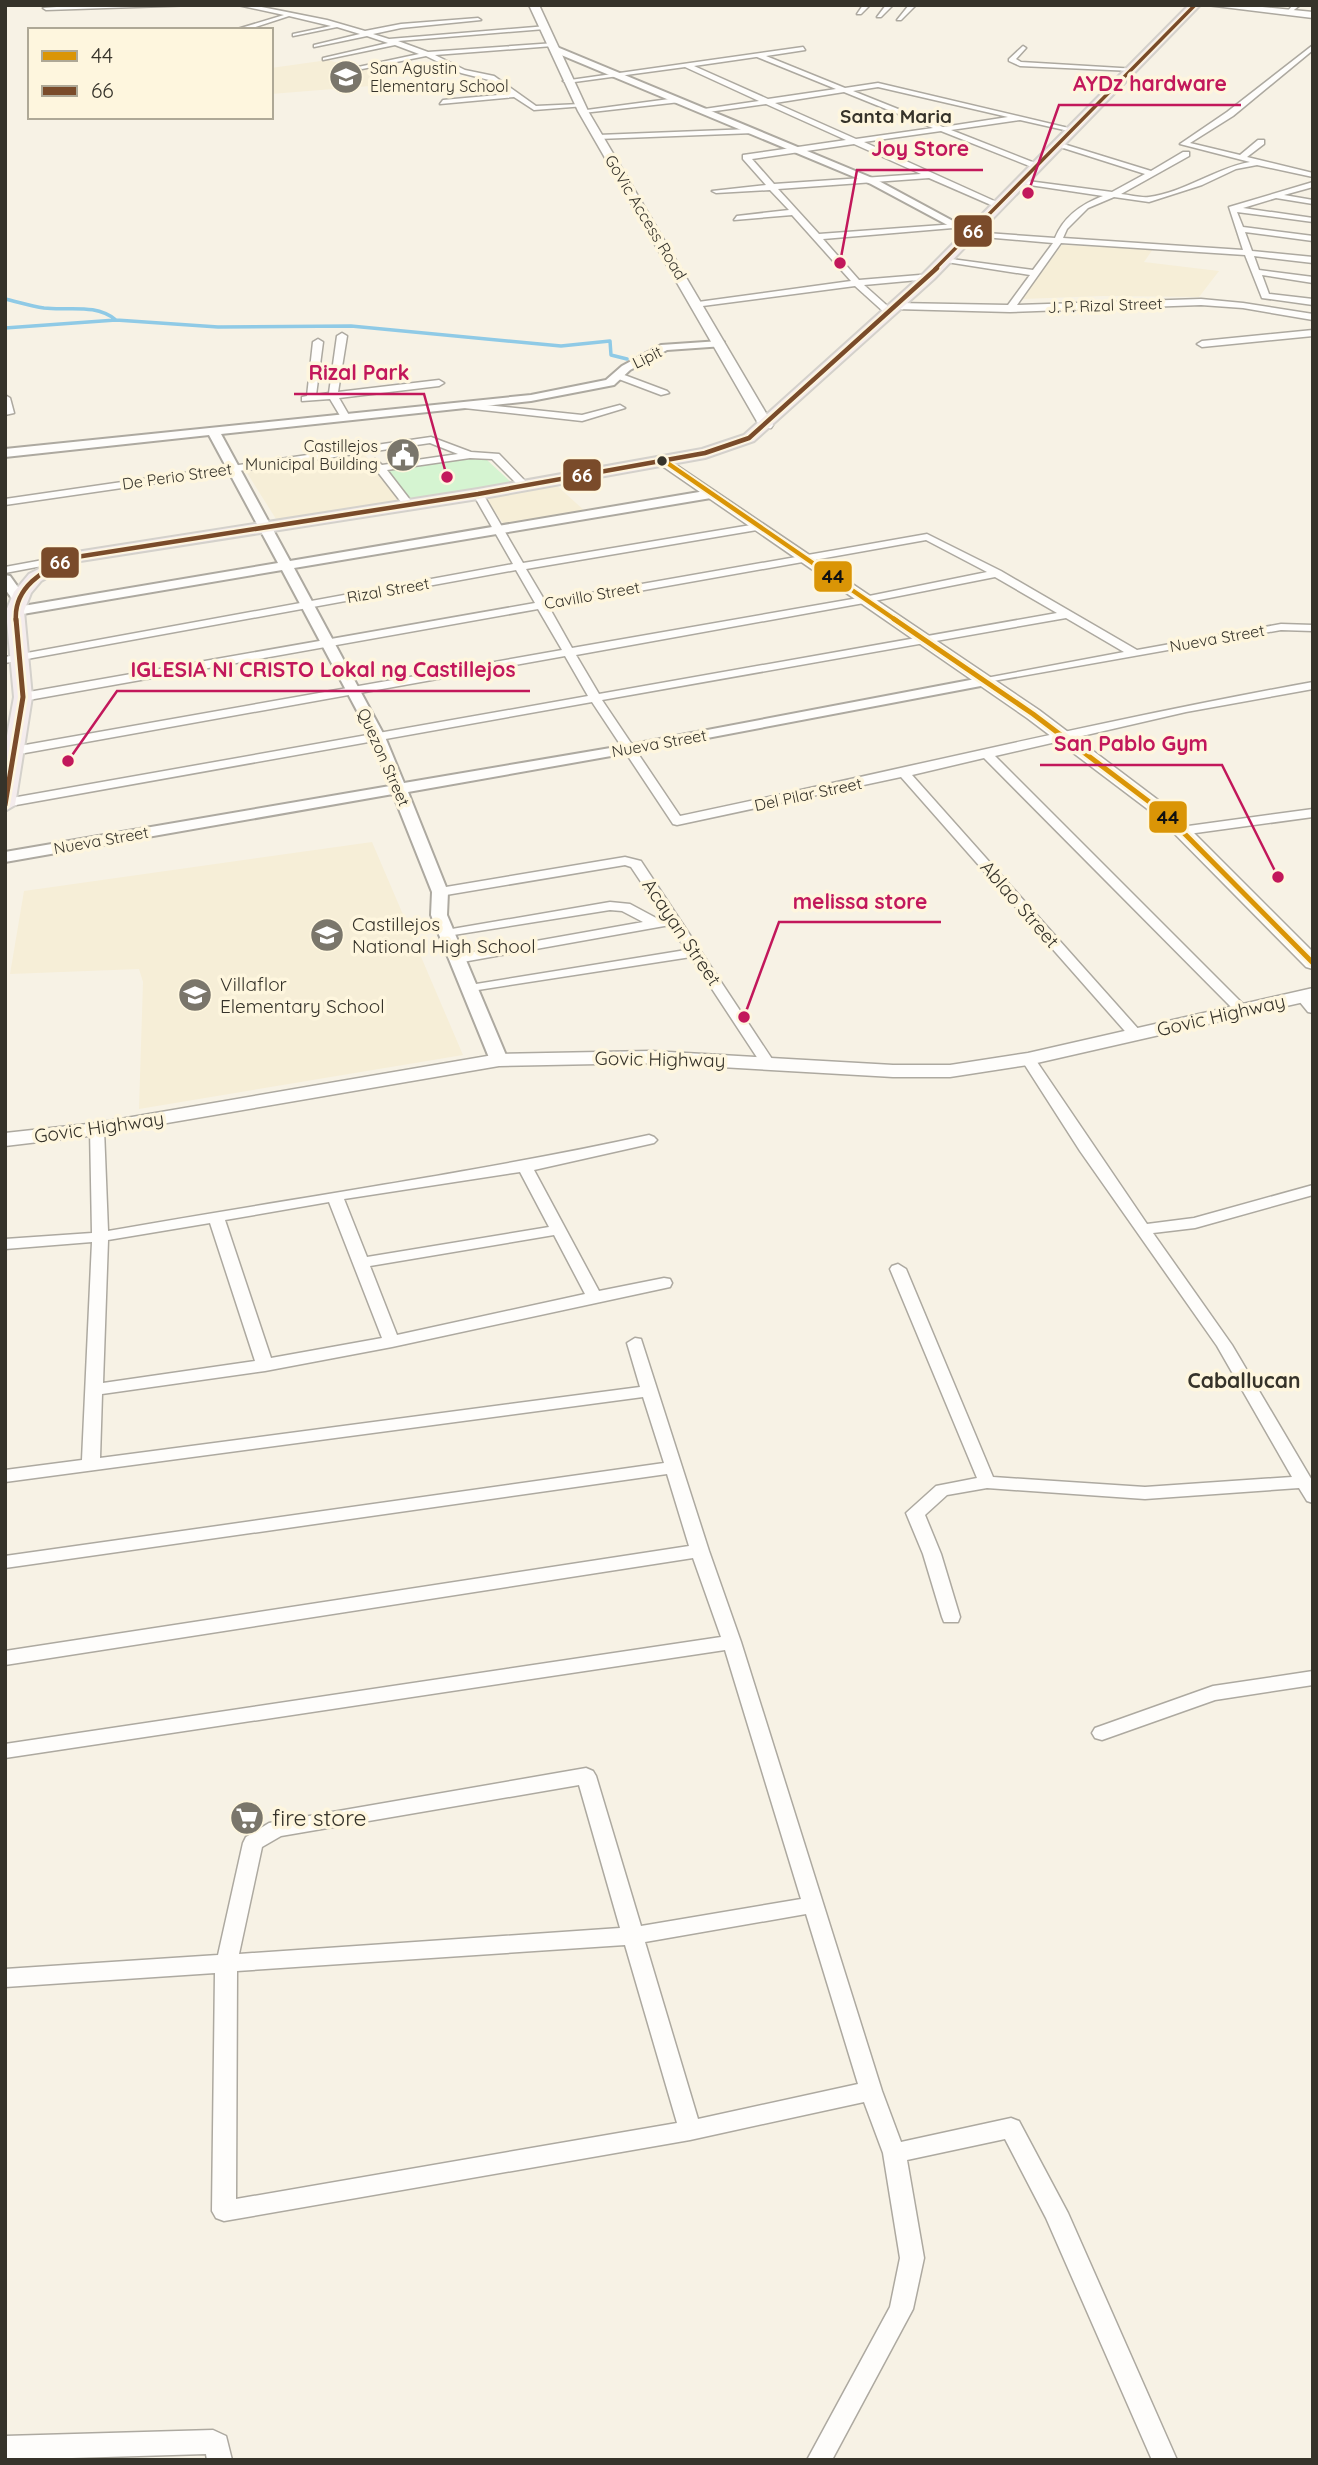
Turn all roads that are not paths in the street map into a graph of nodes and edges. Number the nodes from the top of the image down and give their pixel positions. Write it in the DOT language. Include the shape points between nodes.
graph roads {
  1 [pos="193,5"];
  2 [pos="241,5"];
  3 [pos="534,5"];
  4 [pos="867,5"];
  5 [pos="890,5"];
  6 [pos="913,5"];
  7 [pos="1195,5"];
  8 [pos="1212,5"];
  9 [pos="1297,5"];
  10 [pos="46,8"];
  11 [pos="859,13"];
  12 [pos="1287,13"];
  13 [pos="291,15"];
  14 [pos="1313,15"];
  15 [pos="879,16"];
  16 [pos="899,19"];
  17 [pos="478,20"];
  18 [pos="340,26"];
  19 [pos="545,27"];
  20 [pos="244,28"];
  21 [pos="365,34"];
  22 [pos="295,35"];
  23 [pos="387,40"];
  24 [pos="396,43"];
  25 [pos="316,46"];
  26 [pos="555,47"];
  27 [pos="1312,47"];
  28 [pos="1023,48"];
  29 [pos="803,49"];
  30 [pos="427,54"];
  31 [pos="759,57"];
  32 [pos="326,59"];
  33 [pos="688,66"];
  34 [pos="362,67"];
  35 [pos="1133,69"];
  36 [pos="617,75"];
  37 [pos="567,81"];
  38 [pos="841,91"];
  39 [pos="516,95"];
  40 [pos="677,100"];
  41 [pos="767,101"];
  42 [pos="443,102"];
  43 [pos="582,108"];
  44 [pos="704,111"];
  45 [pos="1019,118"];
  46 [pos="941,130"];
  47 [pos="1073,130"];
  48 [pos="751,131"];
  49 [pos="598,137"];
  50 [pos="853,142"];
  51 [pos="1261,142"];
  52 [pos="1060,144"];
  53 [pos="799,150"];
  54 [pos="1186,154"];
  55 [pos="1242,157"];
  56 [pos="1256,163"];
  57 [pos="1037,167"];
  58 [pos="1150,173"];
  59 [pos="1313,175"];
  60 [pos="930,176"];
  61 [pos="874,182"];
  62 [pos="1023,182"];
  63 [pos="1313,184"];
  64 [pos="774,188"];
  65 [pos="716,191"];
  66 [pos="1115,194"];
  67 [pos="1273,196"];
  68 [pos="1313,201"];
  69 [pos="998,206"];
  70 [pos="1232,209"];
  71 [pos="796,212"];
  72 [pos="737,218"];
  73 [pos="1313,220"];
  74 [pos="953,226"];
  75 [pos="1239,229"];
  76 [pos="972,234"];
  77 [pos="817,237"];
  78 [pos="1313,239"];
  79 [pos="1057,242"];
  80 [pos="1247,251"];
  81 [pos="1313,260"];
  82 [pos="944,261"];
  83 [pos="1255,272"];
  84 [pos="1034,273"];
  85 [pos="929,276"];
  86 [pos="1313,280"];
  87 [pos="857,283"];
  88 [pos="1265,296"];
  89 [pos="1203,302"];
  90 [pos="1313,302"];
  91 [pos="698,305"];
  92 [pos="1258,307"];
  93 [pos="892,309"];
  94 [pos="1010,309"];
  95 [pos="1313,317"];
  96 [pos="1313,333"];
  97 [pos="342,336"];
  98 [pos="318,342"];
  99 [pos="720,344"];
  100 [pos="1202,344"];
  101 [pos="619,376"];
  102 [pos="439,383"];
  103 [pos="664,393"];
  104 [pos="332,397"];
  105 [pos="5,398"];
  106 [pos="467,406"];
  107 [pos="620,408"];
  108 [pos="5,412"];
  109 [pos="345,416"];
  110 [pos="766,425"];
  111 [pos="213,431"];
  112 [pos="365,449"];
  113 [pos="5,453"];
  114 [pos="470,455"];
  115 [pos="663,460"];
  116 [pos="233,468"];
  117 [pos="380,468"];
  118 [pos="524,485"];
  119 [pos="478,494"];
  120 [pos="711,494"];
  121 [pos="5,502"];
  122 [pos="409,505"];
  123 [pos="264,527"];
  124 [pos="757,527"];
  125 [pos="499,529"];
  126 [pos="70,558"];
  127 [pos="804,559"];
  128 [pos="285,564"];
  129 [pos="522,566"];
  130 [pos="5,570"];
  131 [pos="997,573"];
  132 [pos="5,579"];
  133 [pos="864,600"];
  134 [pos="542,604"];
  135 [pos="307,605"];
  136 [pos="13,607"];
  137 [pos="1068,614"];
  138 [pos="1313,628"];
  139 [pos="925,640"];
  140 [pos="327,642"];
  141 [pos="568,651"];
  142 [pos="1134,653"];
  143 [pos="13,659"];
  144 [pos="986,681"];
  145 [pos="1312,687"];
  146 [pos="352,690"];
  147 [pos="23,697"];
  148 [pos="595,698"];
  149 [pos="378,737"];
  150 [pos="1061,737"];
  151 [pos="628,749"];
  152 [pos="14,751"];
  153 [pos="987,754"];
  154 [pos="904,773"];
  155 [pos="399,788"];
  156 [pos="5,804"];
  157 [pos="1313,813"];
  158 [pos="1181,831"];
  159 [pos="5,857"];
  160 [pos="440,892"];
  161 [pos="674,920"];
  162 [pos="656,923"];
  163 [pos="446,934"];
  164 [pos="696,952"];
  165 [pos="457,959"];
  166 [pos="1313,963"];
  167 [pos="470,989"];
  168 [pos="1309,1000"];
  169 [pos="1243,1011"];
  170 [pos="1136,1035"];
  171 [pos="1028,1059"];
  172 [pos="499,1060"];
  173 [pos="767,1062"];
  174 [pos="97,1129"];
  175 [pos="5,1140"];
  176 [pos="649,1140"];
  177 [pos="525,1167"];
  178 [pos="1313,1190"];
  179 [pos="335,1195"];
  180 [pos="216,1217"];
  181 [pos="1145,1229"];
  182 [pos="557,1230"];
  183 [pos="100,1237"];
  184 [pos="5,1244"];
  185 [pos="360,1263"];
  186 [pos="898,1269"];
  187 [pos="664,1283"];
  188 [pos="594,1296"];
  189 [pos="392,1342"];
  190 [pos="635,1343"];
  191 [pos="265,1366"];
  192 [pos="94,1390"];
  193 [pos="650,1391"];
  194 [pos="91,1463"];
  195 [pos="675,1468"];
  196 [pos="5,1476"];
  197 [pos="986,1482"];
  198 [pos="1308,1489"];
  199 [pos="700,1551"];
  200 [pos="5,1562"];
  201 [pos="951,1617"];
  202 [pos="732,1642"];
  203 [pos="5,1658"];
  204 [pos="1313,1678"];
  205 [pos="1102,1733"];
  206 [pos="5,1751"];
  207 [pos="813,1905"];
  208 [pos="632,1936"];
  209 [pos="226,1965"];
  210 [pos="5,1978"];
  211 [pos="871,2091"];
  212 [pos="690,2130"];
  213 [pos="894,2153"];
  214 [pos="5,2448"];
  215 [pos="220,2460"];
  216 [pos="819,2460"];
  217 [pos="1165,2460"];
  1 -- 10 [label="street"];
  2 -- 13 [label="street"];
  3 -- 19 [label="main road, GoVic Access Road"];
  4 -- 11 [label="street"];
  5 -- 15 [label="street"];
  6 -- 16 [label="street"];
  7 -- 35 [label="main road"];
  8 -- 12 [label="main road"];
  9 -- 12 [label="street"];
  12 -- 14 [label="main road"];
  13 -- 18 [label="street"];
  13 -- 20 [label="street"];
  17 -- 21 [label="street" via="401,26"];
  18 -- 21 [label="street"];
  18 -- 22 [label="street"];
  19 -- 23 [label="street"];
  19 -- 26 [label="main road, GoVic Access Road"];
  21 -- 23 [label="street"];
  21 -- 25 [label="street"];
  23 -- 24 [label="street"];
  24 -- 30 [label="street"];
  24 -- 32 [label="street"];
  26 -- 30 [label="street"];
  26 -- 36 [label="street"];
  26 -- 37 [label="main road, GoVic Access Road"];
  27 -- 55 [label="street" via="1230,114 1184,144"];
  28 -- 35 [label="street" via="1011,60"];
  29 -- 31 [label="street"];
  30 -- 34 [label="street"];
  30 -- 39 [label="street" via="463,72 491,78"];
  31 -- 33 [label="street"];
  31 -- 38 [label="street"];
  33 -- 36 [label="street"];
  33 -- 41 [label="street"];
  35 -- 47 [label="main road"];
  36 -- 37 [label="street"];
  36 -- 40 [label="street"];
  37 -- 43 [label="main road, GoVic Access Road"];
  38 -- 41 [label="street"];
  38 -- 45 [label="street" via="878,85"];
  38 -- 46 [label="street"];
  39 -- 42 [label="street"];
  39 -- 43 [label="street" via="534,108"];
  40 -- 43 [label="street"];
  40 -- 44 [label="street"];
  41 -- 44 [label="street"];
  41 -- 50 [label="street"];
  43 -- 49 [label="main road, GoVic Access Road"];
  44 -- 48 [label="street"];
  45 -- 46 [label="street"];
  45 -- 47 [label="street"];
  46 -- 50 [label="street"];
  46 -- 57 [label="street"];
  47 -- 52 [label="main road"];
  48 -- 49 [label="street"];
  48 -- 53 [label="street"];
  49 -- 91 [label="main road, GoVic Access Road"];
  50 -- 53 [label="street"];
  50 -- 60 [label="street"];
  51 -- 55 [label="street"];
  52 -- 57 [label="main road"];
  52 -- 58 [label="street"];
  53 -- 61 [label="street"];
  53 -- 64 [label="street" via="746,157"];
  54 -- 58 [label="street"];
  55 -- 56 [label="street"];
  56 -- 59 [label="street"];
  56 -- 66 [label="street" via="1149,200"];
  57 -- 62 [label="main road"];
  58 -- 66 [label="street"];
  60 -- 61 [label="street"];
  60 -- 69 [label="street"];
  61 -- 64 [label="street"];
  61 -- 74 [label="street"];
  62 -- 66 [label="street"];
  62 -- 69 [label="main road"];
  63 -- 67 [label="street"];
  64 -- 65 [label="street"];
  64 -- 71 [label="street"];
  66 -- 79 [label="street" via="1085,206 1063,228"];
  67 -- 68 [label="street"];
  67 -- 70 [label="street"];
  69 -- 76 [label="main road"];
  70 -- 73 [label="street"];
  70 -- 75 [label="street"];
  71 -- 72 [label="street"];
  71 -- 77 [label="street"];
  74 -- 76 [label="street"];
  74 -- 77 [label="street"];
  75 -- 78 [label="street"];
  75 -- 80 [label="street"];
  76 -- 79 [label="street"];
  76 -- 82 [label="main road"];
  77 -- 87 [label="street"];
  79 -- 80 [label="street"];
  79 -- 84 [label="street"];
  80 -- 81 [label="street"];
  80 -- 83 [label="street"];
  82 -- 84 [label="street"];
  82 -- 85 [label="main road"];
  83 -- 86 [label="street"];
  83 -- 88 [label="street"];
  84 -- 94 [label="street"];
  85 -- 87 [label="street"];
  85 -- 93 [label="main road"];
  87 -- 91 [label="street"];
  87 -- 93 [label="street"];
  88 -- 89 [label="street"];
  88 -- 90 [label="street"];
  88 -- 92 [label="street"];
  89 -- 92 [label="street, J. P. Rizal Street"];
  89 -- 94 [label="street, J. P. Rizal Street"];
  91 -- 99 [label="main road, GoVic Access Road"];
  92 -- 95 [label="street, J. P. Rizal Street"];
  93 -- 94 [label="street, J. P. Rizal Street"];
  93 -- 110 [label="main road"];
  96 -- 100 [label="street"];
  97 -- 104 [label="street"];
  98 -- 104 [label="street" via="308,399"];
  99 -- 101 [label="street, Lipit" via="665,347"];
  99 -- 110 [label="main road, GoVic Access Road"];
  101 -- 103 [label="street"];
  101 -- 106 [label="street, Lipit" via="596,387"];
  102 -- 104 [label="street"];
  104 -- 109 [label="street"];
  105 -- 108 [label="street" via="10,411"];
  106 -- 107 [label="street" via="582,418"];
  106 -- 109 [label="street, Lipit"];
  109 -- 111 [label="street, Lipit"];
  110 -- 115 [label="main road" via="727,447"];
  111 -- 113 [label="street, Lipit"];
  111 -- 116 [label="street, Quezon Street"];
  112 -- 114 [label="street, De Perio Street" via="431,440"];
  112 -- 116 [label="street, De Perio Street"];
  112 -- 117 [label="street"];
  114 -- 117 [label="street"];
  114 -- 118 [label="street, De Perio Street" via="495,456"];
  115 -- 118 [label="main road"];
  115 -- 120 [label="main road"];
  116 -- 121 [label="street, De Perio Street"];
  116 -- 123 [label="street, Quezon Street"];
  117 -- 122 [label="street"];
  118 -- 119 [label="main road"];
  119 -- 122 [label="main road"];
  119 -- 125 [label="street, Del Pilar Street"];
  120 -- 124 [label="main road"];
  120 -- 125 [label="street"];
  122 -- 123 [label="main road"];
  123 -- 126 [label="main road"];
  123 -- 128 [label="street, Quezon Street"];
  124 -- 127 [label="main road"];
  124 -- 129 [label="street, Rizal Street"];
  125 -- 128 [label="street"];
  125 -- 129 [label="street, Del Pilar Street"];
  126 -- 130 [label="street"];
  126 -- 136 [label="main road" via="26,584"];
  127 -- 131 [label="street, Cavillo Street" via="927,537"];
  127 -- 133 [label="main road"];
  127 -- 134 [label="street, Cavillo Street"];
  128 -- 135 [label="street, Quezon Street"];
  128 -- 136 [label="street"];
  129 -- 134 [label="street, Del Pilar Street"];
  129 -- 135 [label="street, Rizal Street"];
  131 -- 133 [label="street"];
  131 -- 137 [label="street, Cavillo Street"];
  132 -- 136 [label="street"];
  133 -- 139 [label="main road"];
  133 -- 141 [label="street"];
  134 -- 140 [label="street, Cavillo Street"];
  134 -- 141 [label="street, Del Pilar Street"];
  135 -- 140 [label="street, Quezon Street"];
  135 -- 143 [label="street, Rizal Street"];
  136 -- 143 [label="main road"];
  137 -- 139 [label="street"];
  137 -- 142 [label="street, Cavillo Street"];
  138 -- 142 [label="street, Nueva Street" via="1281,627"];
  139 -- 144 [label="main road"];
  139 -- 148 [label="street"];
  140 -- 146 [label="street, Quezon Street"];
  140 -- 147 [label="street, Cavillo Street"];
  141 -- 146 [label="street"];
  141 -- 148 [label="street, Del Pilar Street"];
  142 -- 144 [label="street, Nueva Street"];
  143 -- 147 [label="main road"];
  144 -- 150 [label="main road"];
  144 -- 151 [label="street, Nueva Street"];
  145 -- 150 [label="street, Del Pilar Street" via="1186,708"];
  146 -- 149 [label="street, Quezon Street"];
  146 -- 152 [label="street"];
  147 -- 152 [label="main road"];
  148 -- 149 [label="street"];
  148 -- 151 [label="street, Del Pilar Street"];
  149 -- 155 [label="street, Quezon Street"];
  149 -- 156 [label="street"];
  150 -- 153 [label="street, Del Pilar Street"];
  150 -- 158 [label="main road" via="1164,813"];
  151 -- 154 [label="street, Del Pilar Street" via="677,821"];
  151 -- 155 [label="street, Nueva Street"];
  152 -- 156 [label="main road"];
  153 -- 154 [label="street, Del Pilar Street"];
  153 -- 169 [label="street"];
  154 -- 170 [label="street, Ablao Street"];
  155 -- 159 [label="street, Nueva Street"];
  155 -- 160 [label="street, Quezon Street"];
  157 -- 158 [label="street"];
  158 -- 166 [label="main road"];
  160 -- 161 [label="street, Acayan Street" via="631,861"];
  160 -- 163 [label="street, Quezon Street" via="439,915"];
  161 -- 162 [label="street"];
  161 -- 164 [label="street, Acayan Street"];
  162 -- 163 [label="street" via="625,907 610,906"];
  162 -- 165 [label="street"];
  163 -- 165 [label="street, Quezon Street"];
  164 -- 167 [label="street"];
  164 -- 173 [label="street, Acayan Street"];
  165 -- 167 [label="street, Quezon Street"];
  167 -- 172 [label="street, Quezon Street"];
  168 -- 169 [label="main road, Govic Highway"];
  169 -- 170 [label="main road, Govic Highway"];
  170 -- 171 [label="main road, Govic Highway"];
  171 -- 173 [label="main road, Govic Highway" via="950,1071"];
  171 -- 181 [label="street"];
  172 -- 173 [label="main road, Govic Highway" via="651,1057"];
  172 -- 174 [label="main road, Govic Highway"];
  174 -- 175 [label="main road, Govic Highway"];
  174 -- 183 [label="street"];
  176 -- 177 [label="street"];
  177 -- 179 [label="street"];
  177 -- 182 [label="street"];
  178 -- 181 [label="street" via="1195,1223"];
  179 -- 180 [label="street"];
  179 -- 185 [label="street"];
  180 -- 183 [label="street"];
  180 -- 191 [label="street"];
  181 -- 198 [label="street" via="1224,1345"];
  182 -- 185 [label="street"];
  182 -- 188 [label="street"];
  183 -- 184 [label="street"];
  183 -- 192 [label="street"];
  185 -- 189 [label="street"];
  186 -- 197 [label="street"];
  187 -- 188 [label="street"];
  188 -- 189 [label="street"];
  189 -- 191 [label="street"];
  190 -- 193 [label="street"];
  191 -- 192 [label="street"];
  192 -- 194 [label="street"];
  193 -- 194 [label="street"];
  193 -- 195 [label="street"];
  194 -- 196 [label="street"];
  195 -- 199 [label="street"];
  195 -- 200 [label="street"];
  197 -- 198 [label="street" via="1145,1493"];
  197 -- 201 [label="street" via="942,1490 915,1513"];
  199 -- 202 [label="street"];
  199 -- 203 [label="street"];
  202 -- 206 [label="street"];
  202 -- 207 [label="street"];
  204 -- 205 [label="street" via="1213,1693"];
  207 -- 208 [label="street"];
  207 -- 211 [label="street"];
  208 -- 209 [label="street"];
  208 -- 209 [label="street" via="586,1776 276,1829 253,1843"];
  208 -- 212 [label="street"];
  209 -- 210 [label="street"];
  209 -- 212 [label="street" via="224,2211"];
  211 -- 212 [label="street"];
  211 -- 213 [label="street"];
  213 -- 216 [label="street" via="912,2258 901,2309"];
  213 -- 217 [label="street" via="1011,2128 1056,2213"];
  214 -- 215 [label="street" via="213,2442"];
}
